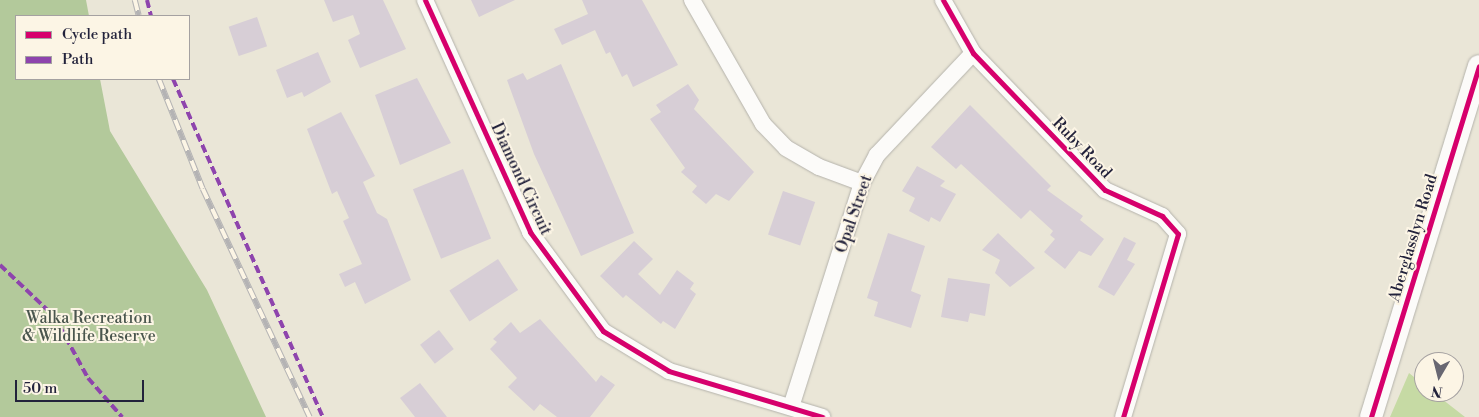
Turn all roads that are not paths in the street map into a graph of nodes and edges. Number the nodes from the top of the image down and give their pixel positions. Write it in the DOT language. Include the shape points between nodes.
graph roads {
  1 [pos="425,0"];
  2 [pos="692,0"];
  3 [pos="944,0"];
  4 [pos="973,53"];
  5 [pos="1479,66"];
  6 [pos="862,183"];
  7 [pos="791,407"];
  8 [pos="822,417"];
  9 [pos="1123,417"];
  10 [pos="1371,417"];
  1 -- 7 [label="street, Diamond Circuit" via="530,232 603,331 669,371"];
  2 -- 6 [label="street" via="763,124 786,148 818,167"];
  3 -- 4 [label="street, Ruby Road"];
  4 -- 6 [label="street, Opal Street" via="877,155"];
  4 -- 9 [label="street, Ruby Road" via="1105,190 1162,216 1178,234"];
  5 -- 10 [label="main road, Aberglasslyn Road"];
  6 -- 7 [label="street, Opal Street"];
  7 -- 8 [label="street, Diamond Circuit"];
}
